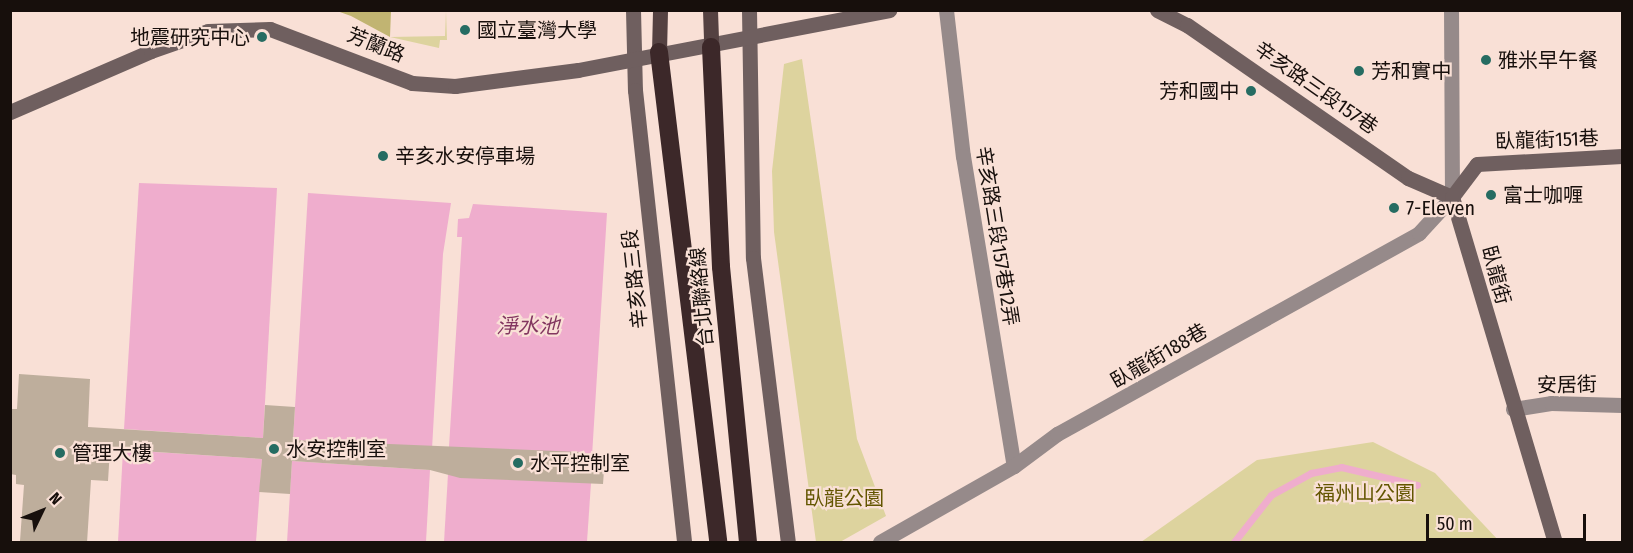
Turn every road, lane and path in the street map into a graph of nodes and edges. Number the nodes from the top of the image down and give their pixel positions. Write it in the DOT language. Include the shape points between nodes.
graph roads {
  1 [pos="633,10"];
  2 [pos="710,10"];
  3 [pos="749,10"];
  4 [pos="889,10"];
  5 [pos="946,10"];
  6 [pos="1157,10"];
  7 [pos="1450,10"];
  8 [pos="660,11"];
  9 [pos="748,37"];
  10 [pos="711,47"];
  11 [pos="659,52"];
  12 [pos="633,56"];
  13 [pos="10,112"];
  14 [pos="1623,156"];
  15 [pos="1452,197"];
  16 [pos="1623,405"];
  17 [pos="1513,409"];
  18 [pos="1014,466"];
  19 [pos="684,543"];
  20 [pos="718,543"];
  21 [pos="748,543"];
  22 [pos="788,543"];
  23 [pos="880,543"];
  24 [pos="1555,543"];
  1 -- 12 [label="street, 辛亥路三段"];
  2 -- 10 [label="main road"];
  3 -- 9 [label="street"];
  4 -- 9 [label="street"];
  5 -- 18 [label="street, 辛亥路三段157巷12弄" via="963,156"];
  6 -- 15 [label="street, 辛亥路三段157巷" via="1187,25 1408,178"];
  7 -- 15 [label="street, 臥龍街"];
  8 -- 11 [label="main road"];
  9 -- 10 [label="street"];
  9 -- 22 [label="street" via="753,258"];
  10 -- 11 [label="street"];
  10 -- 21 [label="highway, 台北聯絡線" via="721,267"];
  11 -- 12 [label="street"];
  11 -- 20 [label="highway, 台北聯絡線"];
  12 -- 13 [label="street, 芳蘭路" via="578,70 455,86 412,82 270,29 208,31 151,51"];
  12 -- 19 [label="street, 辛亥路三段"];
  14 -- 15 [label="street, 臥龍街151巷" via="1477,164"];
  15 -- 17 [label="street, 臥龍街"];
  15 -- 18 [label="street, 臥龍街188巷" via="1419,233 1057,434"];
  16 -- 17 [label="street, 安居街" via="1551,404"];
  17 -- 24 [label="street, 臥龍街"];
  18 -- 23 [label="street, 臥龍街188巷"];
}
